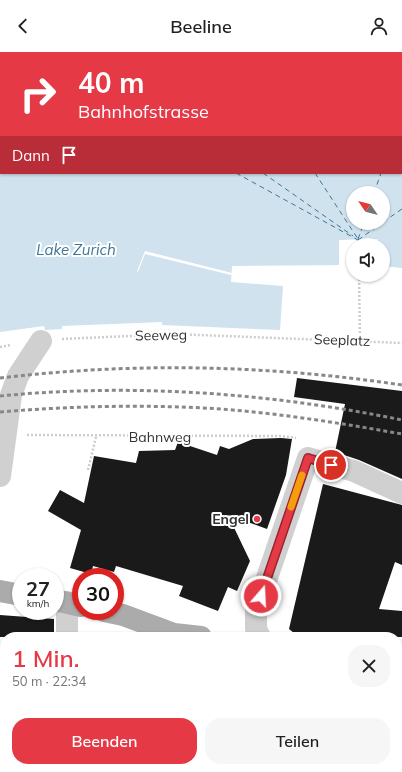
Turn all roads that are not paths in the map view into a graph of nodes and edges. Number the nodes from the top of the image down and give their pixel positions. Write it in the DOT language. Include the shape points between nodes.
graph roads {
  1 [pos="42,340"];
  2 [pos="0,476"];
  3 [pos="402,493"];
  4 [pos="0,591"];
  5 [pos="12,593"];
  6 [pos="68,603"];
  7 [pos="124,617"];
  8 [pos="67,632"];
  9 [pos="167,632"];
  10 [pos="258,632"];
  1 -- 2 [label="street" via="18,376 11,395"];
  3 -- 10 [label="street" via="354,471 308,458 256,610"];
  4 -- 5 [label="main road"];
  6 -- 8 [label="street"];
  7 -- 9 [label="main road"];
}
